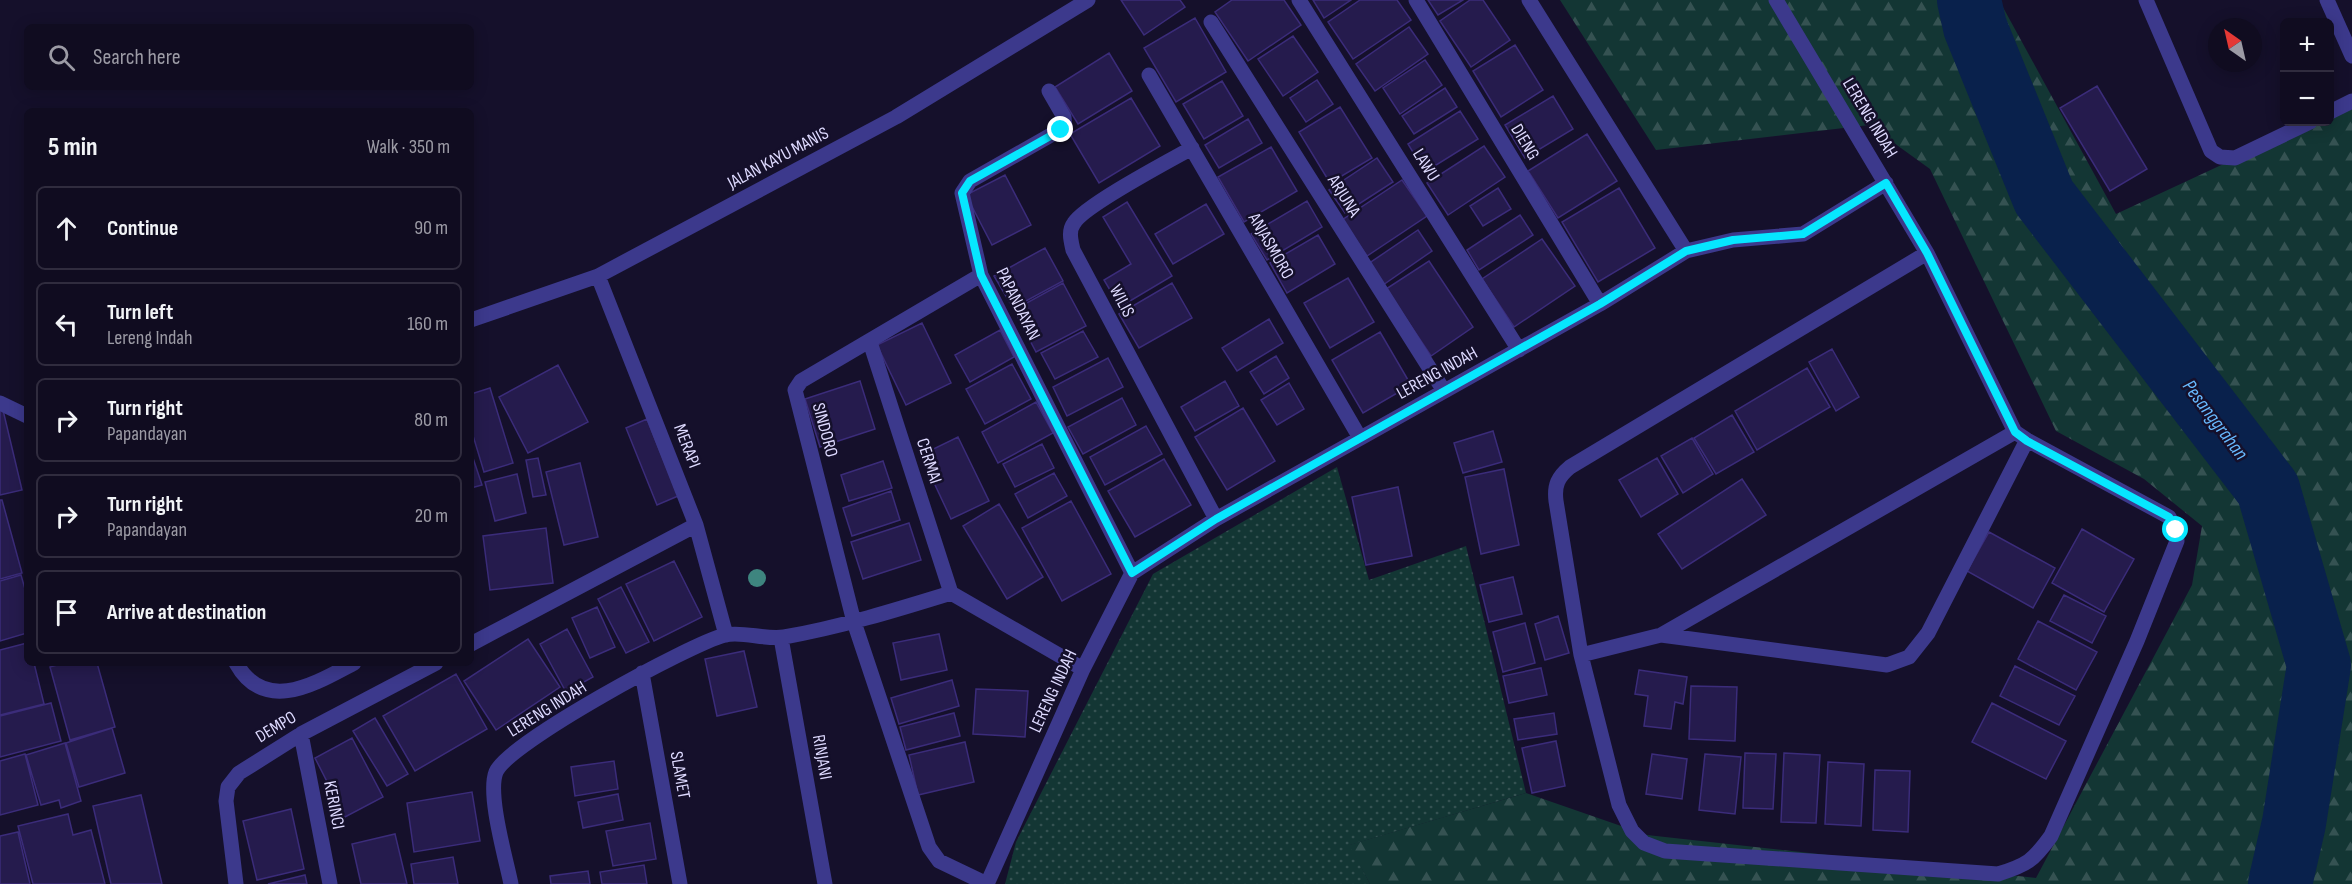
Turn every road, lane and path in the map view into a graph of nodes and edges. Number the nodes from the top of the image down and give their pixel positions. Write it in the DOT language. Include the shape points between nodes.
graph roads {
  1 [pos="1088,0"];
  2 [pos="1299,0"];
  3 [pos="1416,0"];
  4 [pos="1529,0"];
  5 [pos="1776,0"];
  6 [pos="2146,0"];
  7 [pos="2327,0"];
  8 [pos="1211,22"];
  9 [pos="2352,56"];
  10 [pos="1149,75"];
  11 [pos="1049,91"];
  12 [pos="2352,101"];
  13 [pos="2334,110"];
  14 [pos="2302,126"];
  15 [pos="1192,148"];
  16 [pos="1886,183"];
  17 [pos="1686,251"];
  18 [pos="1927,253"];
  19 [pos="981,275"];
  20 [pos="598,276"];
  21 [pos="1600,304"];
  22 [pos="474,319"];
  23 [pos="870,342"];
  24 [pos="1519,350"];
  25 [pos="1444,391"];
  26 [pos="0,403"];
  27 [pos="24,415"];
  28 [pos="2021,436"];
  29 [pos="1360,438"];
  30 [pos="1216,519"];
  31 [pos="696,525"];
  32 [pos="1132,573"];
  33 [pos="951,593"];
  34 [pos="854,622"];
  35 [pos="1661,634"];
  36 [pos="726,635"];
  37 [pos="781,638"];
  38 [pos="474,642"];
  39 [pos="1581,655"];
  40 [pos="239,666"];
  41 [pos="348,666"];
  42 [pos="430,666"];
  43 [pos="1083,669"];
  44 [pos="642,673"];
  45 [pos="300,734"];
  46 [pos="236,884"];
  47 [pos="330,884"];
  48 [pos="511,884"];
  49 [pos="680,884"];
  50 [pos="825,884"];
  51 [pos="987,884"];
  1 -- 20 [label="street, JALAN KAYU MANIS" via="896,117"];
  2 -- 24 [label="street, LAWU"];
  3 -- 21 [label="street, DIENG"];
  4 -- 17 [label="street"];
  5 -- 16 [label="street, LERENG INDAH"];
  6 -- 14 [label="street" via="2211,151 2220,158 2235,158"];
  7 -- 9 [label="street"];
  8 -- 25 [label="street, ARJUNA"];
  10 -- 15 [label="street, ANJASMORO"];
  11 -- 19 [label="street, PAPANDAYAN" via="1064,117 1065,127 970,181 962,193"];
  12 -- 13 [label="street"];
  15 -- 29 [label="street, ANJASMORO"];
  15 -- 30 [label="street, WILIS" via="1091,208 1073,223 1071,240"];
  16 -- 17 [label="street, LERENG INDAH" via="1803,234 1733,240"];
  16 -- 18 [label="street"];
  17 -- 21 [label="street, LERENG INDAH"];
  18 -- 28 [label="street"];
  18 -- 39 [label="street" via="1562,474 1554,490"];
  19 -- 23 [label="street, SINDORO"];
  19 -- 32 [label="street, PAPANDAYAN"];
  20 -- 22 [label="street, JALAN KAYU MANIS"];
  20 -- 31 [label="street, MERAPI"];
  21 -- 24 [label="street, LERENG INDAH"];
  23 -- 33 [label="street, CERMAI"];
  23 -- 34 [label="street, SINDORO" via="801,381 795,390"];
  24 -- 25 [label="street, LERENG INDAH"];
  25 -- 29 [label="street, LERENG INDAH"];
  26 -- 27 [label="street"];
  28 -- 35 [label="street"];
  28 -- 35 [label="street" via="1928,633 1909,657 1887,665"];
  28 -- 39 [label="street" via="2169,517 2178,535 2137,641 2051,836 2036,857 2020,868 1998,874 1665,851 1644,843 1632,831 1619,806"];
  29 -- 30 [label="street, LERENG INDAH"];
  30 -- 32 [label="street, LERENG INDAH"];
  31 -- 36 [label="street, MERAPI"];
  31 -- 38 [label="street"];
  32 -- 43 [label="street, LERENG INDAH"];
  33 -- 34 [label="street"];
  33 -- 43 [label="street"];
  34 -- 37 [label="street"];
  34 -- 51 [label="street" via="933,854 939,861"];
  35 -- 39 [label="street"];
  36 -- 37 [label="street"];
  36 -- 44 [label="street, LERENG INDAH"];
  37 -- 50 [label="street, RINJANI"];
  40 -- 41 [label="street" via="256,685 278,693 308,687"];
  42 -- 45 [label="street, DEMPO"];
  43 -- 51 [label="street, LERENG INDAH"];
  44 -- 48 [label="street, LERENG INDAH" via="525,744 497,771 495,805"];
  44 -- 49 [label="street, SLAMET"];
  45 -- 46 [label="street, DEMPO" via="239,772 228,788 226,801"];
  45 -- 47 [label="street, KERINCI"];
}
